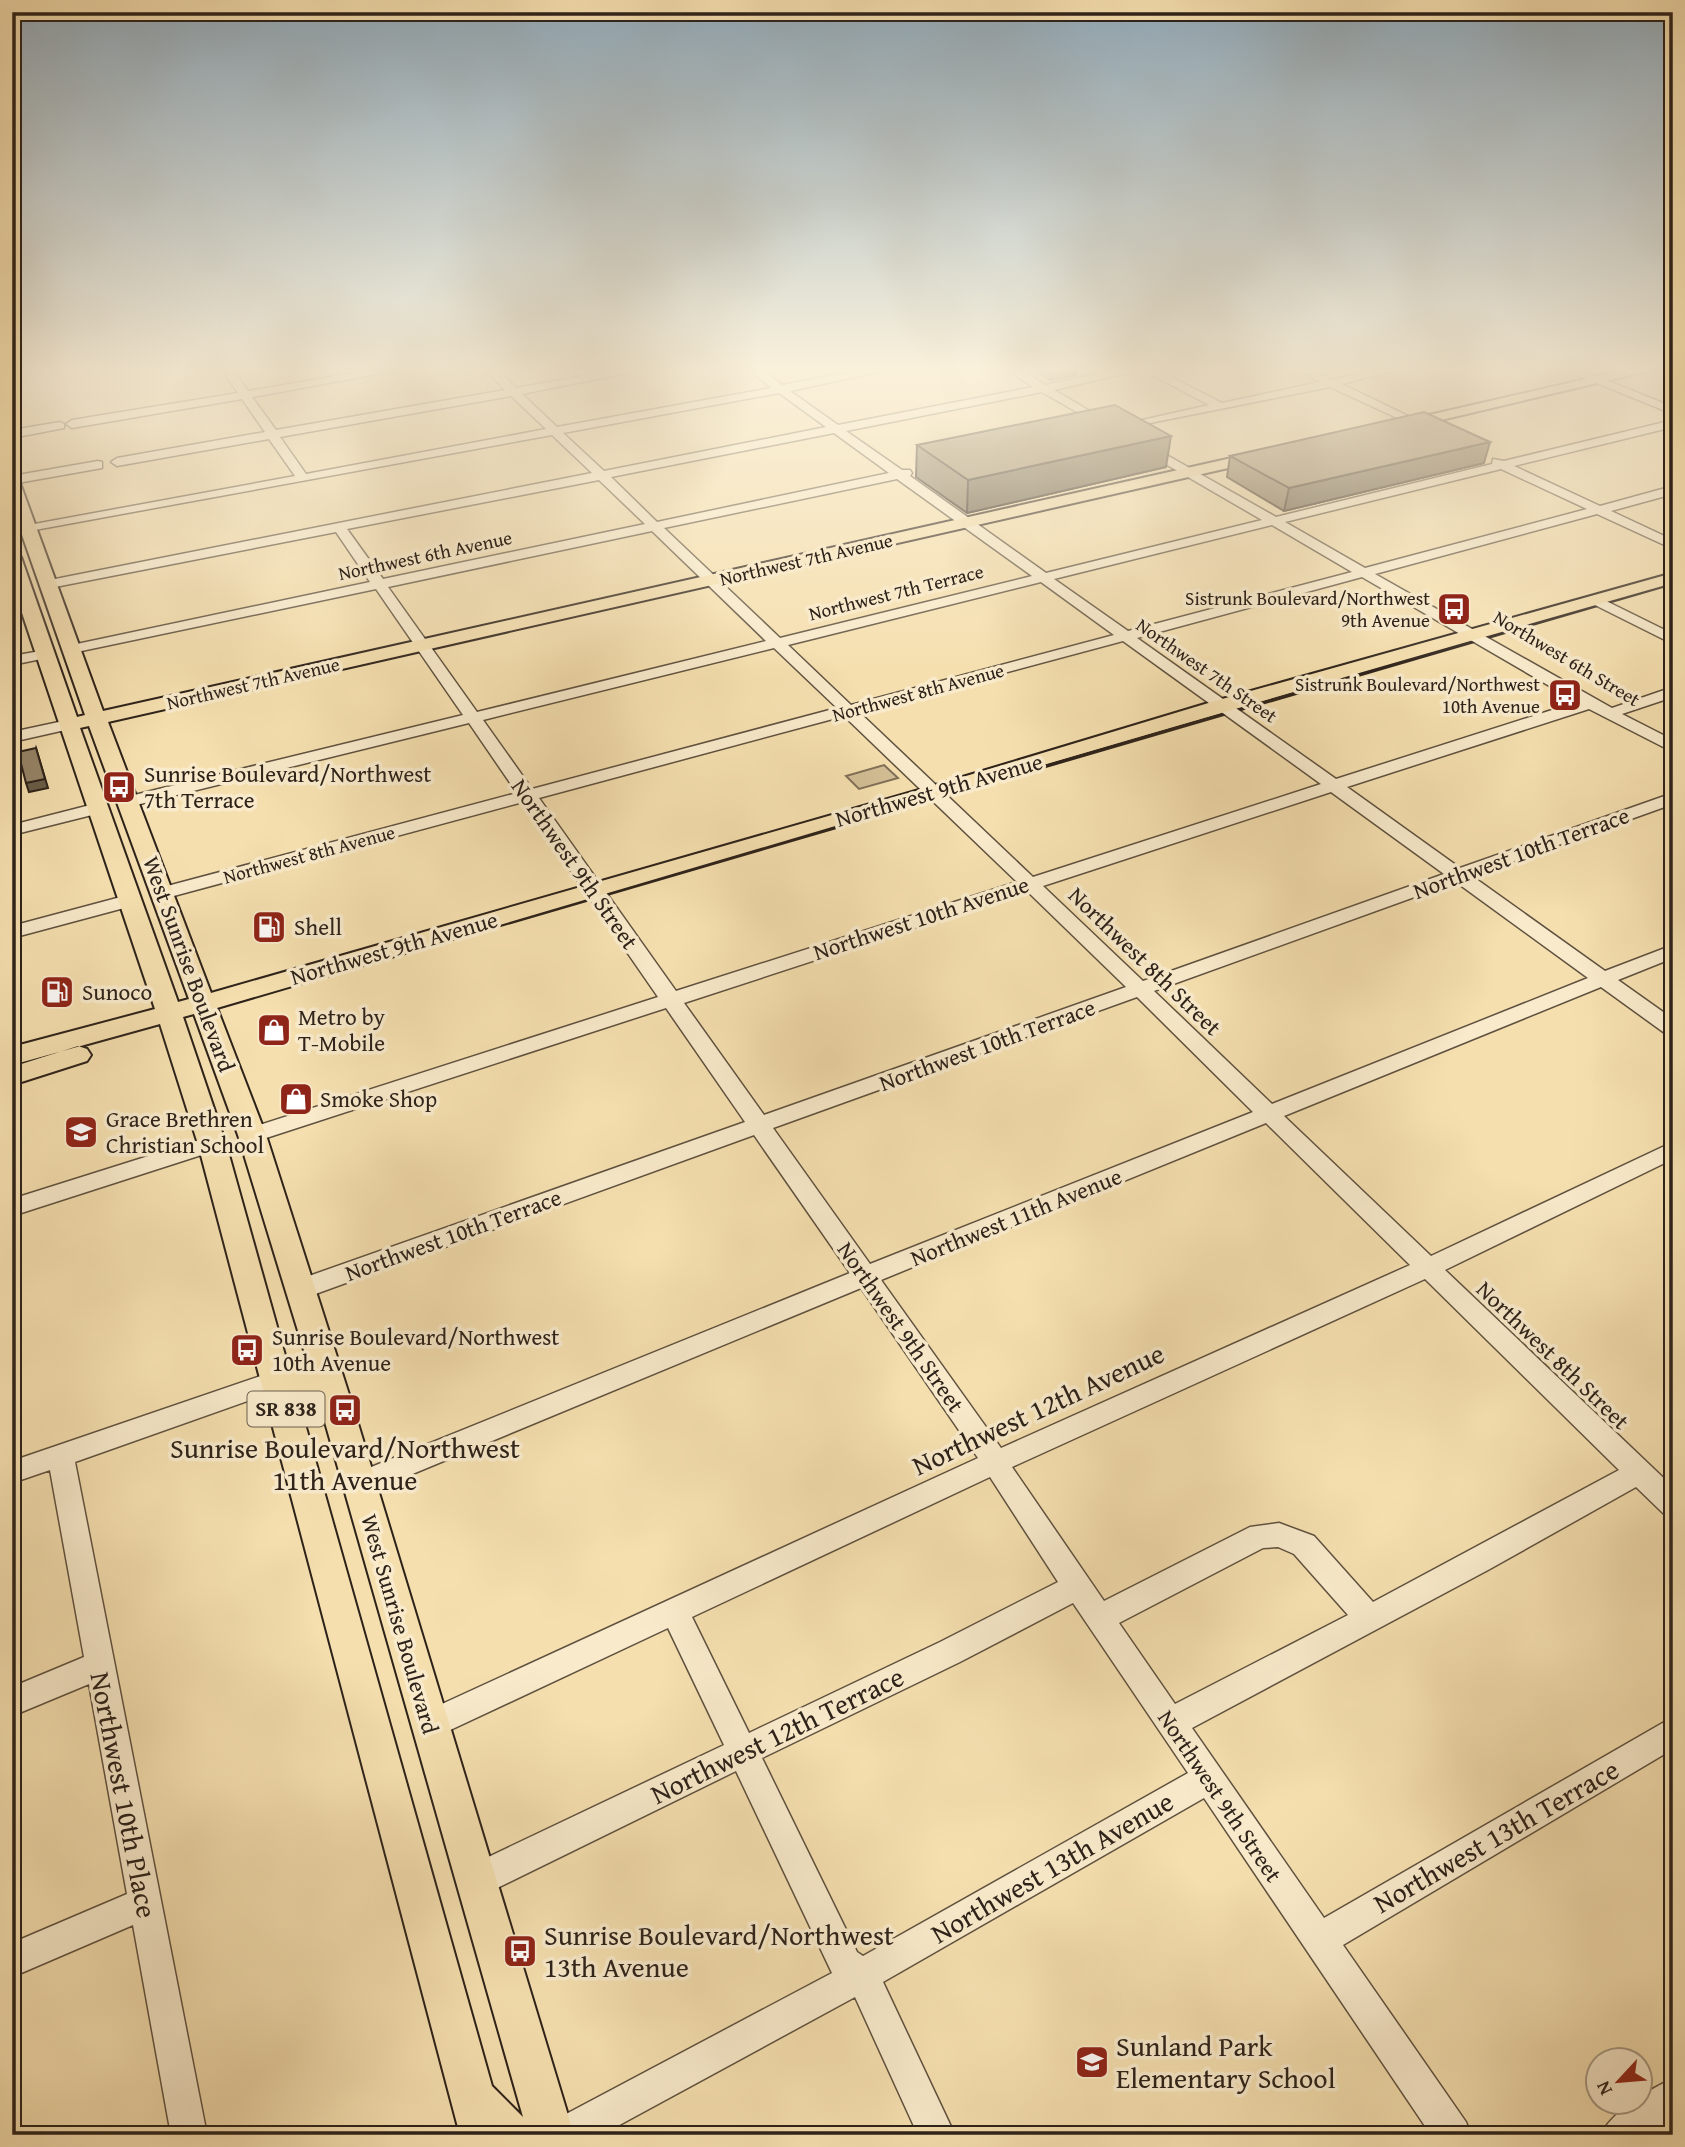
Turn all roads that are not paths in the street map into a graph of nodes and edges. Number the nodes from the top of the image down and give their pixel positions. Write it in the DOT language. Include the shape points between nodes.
graph roads {
  1 [pos="67,471"];
  2 [pos="298,471"];
  3 [pos="339,471"];
  4 [pos="598,471"];
  5 [pos="622,471"];
  6 [pos="894,471"];
  7 [pos="915,471"];
  8 [pos="1199,471"];
  9 [pos="1473,471"];
  10 [pos="1517,471"];
  11 [pos="1195,472"];
  12 [pos="602,475"];
  13 [pos="899,475"];
  14 [pos="303,478"];
  15 [pos="12,482"];
  16 [pos="1673,491"];
  17 [pos="1598,510"];
  18 [pos="1277,519"];
  19 [pos="967,523"];
  20 [pos="656,526"];
  21 [pos="338,527"];
  22 [pos="29,529"];
  23 [pos="1673,545"];
  24 [pos="12,556"];
  25 [pos="1370,572"];
  26 [pos="1043,578"];
  27 [pos="1673,578"];
  28 [pos="712,580"];
  29 [pos="50,584"];
  30 [pos="378,584"];
  31 [pos="19,586"];
  32 [pos="1596,600"];
  33 [pos="1476,632"];
  34 [pos="1125,637"];
  35 [pos="1673,640"];
  36 [pos="778,643"];
  37 [pos="420,646"];
  38 [pos="72,649"];
  39 [pos="46,654"];
  40 [pos="12,662"];
  41 [pos="1673,692"];
  42 [pos="1590,704"];
  43 [pos="1222,705"];
  44 [pos="1619,710"];
  45 [pos="848,711"];
  46 [pos="471,717"];
  47 [pos="96,718"];
  48 [pos="68,724"];
  49 [pos="1648,733"];
  50 [pos="12,737"];
  51 [pos="1673,747"];
  52 [pos="1334,787"];
  53 [pos="933,792"];
  54 [pos="527,796"];
  55 [pos="1673,799"];
  56 [pos="128,802"];
  57 [pos="97,808"];
  58 [pos="12,830"];
  59 [pos="1458,875"];
  60 [pos="1028,884"];
  61 [pos="593,890"];
  62 [pos="163,893"];
  63 [pos="132,900"];
  64 [pos="12,932"];
  65 [pos="1673,951"];
  66 [pos="1604,979"];
  67 [pos="1141,990"];
  68 [pos="670,1001"];
  69 [pos="205,1003"];
  70 [pos="170,1018"];
  71 [pos="1673,1029"];
  72 [pos="12,1056"];
  73 [pos="12,1076"];
  74 [pos="1270,1114"];
  75 [pos="758,1126"];
  76 [pos="252,1135"];
  77 [pos="212,1144"];
  78 [pos="1673,1150"];
  79 [pos="12,1208"];
  80 [pos="1426,1268"];
  81 [pos="866,1276"];
  82 [pos="301,1289"];
  83 [pos="278,1380"];
  84 [pos="337,1407"];
  85 [pos="60,1455"];
  86 [pos="996,1462"];
  87 [pos="12,1472"];
  88 [pos="1639,1472"];
  89 [pos="359,1484"];
  90 [pos="1673,1505"];
  91 [pos="1078,1586"];
  92 [pos="675,1612"];
  93 [pos="1100,1618"];
  94 [pos="1369,1618"];
  95 [pos="99,1665"];
  96 [pos="12,1702"];
  97 [pos="1170,1723"];
  98 [pos="429,1725"];
  99 [pos="1673,1732"];
  100 [pos="743,1750"];
  101 [pos="1208,1779"];
  102 [pos="474,1881"];
  103 [pos="145,1903"];
  104 [pos="1319,1940"];
  105 [pos="12,1960"];
  106 [pos="862,1975"];
  107 [pos="1673,2097"];
  108 [pos="478,2117"];
  109 [pos="189,2135"];
  110 [pos="509,2135"];
  111 [pos="551,2135"];
  112 [pos="564,2135"];
  113 [pos="937,2135"];
  114 [pos="1453,2135"];
  115 [pos="1619,2135"];
  1 -- 15 [label="street"];
  2 -- 14 [label="street"];
  3 -- 14 [label="street"];
  4 -- 12 [label="street, Northwest 8th Street"];
  5 -- 12 [label="street"];
  6 -- 13 [label="street, Northwest 7th Street"];
  7 -- 13 [label="street, Northwest 6th Avenue"];
  8 -- 11 [label="main road, Northwest 7th Avenue"];
  9 -- 18 [label="street, Northwest 7th Terrace"];
  10 -- 17 [label="street"];
  11 -- 18 [label="street, Northwest 6th Street"];
  11 -- 19 [label="main road, Northwest 7th Avenue"];
  12 -- 20 [label="street, Northwest 8th Street"];
  12 -- 21 [label="street"];
  13 -- 19 [label="street, Northwest 7th Street"];
  13 -- 20 [label="street, Northwest 6th Avenue"];
  14 -- 22 [label="street"];
  15 -- 22 [label="main road, West Sunrise Boulevard / SR 838"];
  16 -- 17 [label="street, Northwest 8th Avenue"];
  17 -- 23 [label="street"];
  17 -- 25 [label="street, Northwest 8th Avenue"];
  18 -- 25 [label="street, Northwest 6th Street"];
  18 -- 26 [label="street, Northwest 7th Terrace"];
  19 -- 26 [label="street, Northwest 7th Street"];
  19 -- 28 [label="main road, Northwest 7th Avenue"];
  20 -- 28 [label="street, Northwest 8th Street"];
  20 -- 30 [label="street, Northwest 6th Avenue"];
  21 -- 29 [label="street"];
  21 -- 30 [label="street, Northwest 9th Street"];
  22 -- 29 [label="main road, West Sunrise Boulevard / SR 838"];
  24 -- 31 [label="main road, West Sunrise Boulevard / SR 838"];
  25 -- 33 [label="street, Northwest 6th Street"];
  25 -- 34 [label="street, Northwest 8th Avenue"];
  26 -- 34 [label="street, Northwest 7th Street"];
  26 -- 36 [label="street, Northwest 7th Terrace"];
  27 -- 32 [label="main road, Northwest 9th Avenue"];
  28 -- 36 [label="street, Northwest 8th Street"];
  28 -- 37 [label="main road, Northwest 7th Avenue"];
  29 -- 31 [label="main road"];
  29 -- 38 [label="main road, West Sunrise Boulevard / SR 838"];
  30 -- 37 [label="street, Northwest 9th Street"];
  30 -- 38 [label="street, Northwest 6th Avenue"];
  31 -- 39 [label="main road, West Sunrise Boulevard / SR 838"];
  32 -- 33 [label="main road, Northwest 9th Avenue"];
  32 -- 35 [label="street"];
  33 -- 42 [label="street, Northwest 6th Street"];
  33 -- 43 [label="main road, Northwest 9th Avenue"];
  33 -- 44 [label="street, Northwest 6th Street"];
  34 -- 43 [label="street, Northwest 7th Street"];
  34 -- 45 [label="street, Northwest 8th Avenue"];
  36 -- 45 [label="street, Northwest 8th Street"];
  36 -- 46 [label="street, Northwest 7th Terrace"];
  37 -- 46 [label="street, Northwest 9th Street"];
  37 -- 47 [label="main road, Northwest 7th Avenue"];
  38 -- 47 [label="main road, West Sunrise Boulevard / SR 838"];
  39 -- 40 [label="street"];
  39 -- 48 [label="main road, West Sunrise Boulevard / SR 838"];
  41 -- 44 [label="street"];
  42 -- 49 [label="street, Northwest 6th Street"];
  42 -- 52 [label="street, Northwest 10th Avenue"];
  43 -- 52 [label="street, Northwest 7th Street"];
  43 -- 53 [label="main road, Northwest 9th Avenue"];
  44 -- 49 [label="street, Northwest 6th Street"];
  45 -- 53 [label="street, Northwest 8th Street"];
  45 -- 54 [label="street, Northwest 8th Avenue"];
  46 -- 54 [label="street, Northwest 9th Street"];
  46 -- 56 [label="street, Northwest 7th Terrace"];
  47 -- 48 [label="main road, Northwest 7th Avenue"];
  47 -- 56 [label="main road, West Sunrise Boulevard / SR 838"];
  48 -- 50 [label="street, Northwest 7th Avenue"];
  48 -- 57 [label="main road, West Sunrise Boulevard / SR 838"];
  49 -- 51 [label="street, Northwest 6th Street"];
  52 -- 59 [label="street, Northwest 7th Street"];
  52 -- 60 [label="street, Northwest 10th Avenue"];
  53 -- 60 [label="street, Northwest 8th Street"];
  53 -- 61 [label="main road, Northwest 9th Avenue"];
  54 -- 61 [label="street, Northwest 9th Street"];
  54 -- 62 [label="street, Northwest 8th Avenue"];
  55 -- 59 [label="street, Northwest 10th Terrace"];
  56 -- 62 [label="main road, West Sunrise Boulevard / SR 838"];
  57 -- 58 [label="street"];
  57 -- 63 [label="main road, West Sunrise Boulevard / SR 838"];
  59 -- 66 [label="street, Northwest 7th Street"];
  59 -- 67 [label="street, Northwest 10th Terrace"];
  60 -- 67 [label="street, Northwest 8th Street"];
  60 -- 68 [label="street, Northwest 10th Avenue"];
  61 -- 68 [label="street, Northwest 9th Street"];
  61 -- 69 [label="main road, Northwest 9th Avenue"];
  62 -- 69 [label="main road, West Sunrise Boulevard / SR 838"];
  63 -- 64 [label="street"];
  63 -- 70 [label="main road, West Sunrise Boulevard / SR 838"];
  65 -- 66 [label="street, Northwest 11th Avenue"];
  66 -- 71 [label="street, Northwest 7th Street"];
  66 -- 74 [label="street, Northwest 11th Avenue"];
  67 -- 74 [label="street, Northwest 8th Street"];
  67 -- 75 [label="street, Northwest 10th Terrace"];
  68 -- 75 [label="street, Northwest 9th Street"];
  68 -- 76 [label="street, Northwest 10th Avenue"];
  69 -- 70 [label="main road, Northwest 9th Avenue"];
  69 -- 76 [label="main road, West Sunrise Boulevard / SR 838"];
  70 -- 72 [label="main road, Northwest 9th Avenue"];
  70 -- 73 [label="main road, Northwest 9th Avenue"];
  70 -- 77 [label="main road, West Sunrise Boulevard / SR 838"];
  74 -- 80 [label="street, Northwest 8th Street"];
  74 -- 81 [label="street, Northwest 11th Avenue"];
  75 -- 81 [label="street, Northwest 9th Street"];
  75 -- 82 [label="street, Northwest 10th Terrace"];
  76 -- 82 [label="main road, West Sunrise Boulevard / SR 838"];
  77 -- 79 [label="street"];
  77 -- 83 [label="main road, West Sunrise Boulevard / SR 838"];
  78 -- 80 [label="street, Northwest 12th Avenue"];
  80 -- 86 [label="street, Northwest 12th Avenue"];
  80 -- 88 [label="street, Northwest 8th Street"];
  81 -- 86 [label="street, Northwest 9th Street"];
  81 -- 89 [label="street, Northwest 11th Avenue"];
  82 -- 84 [label="main road, West Sunrise Boulevard / SR 838"];
  83 -- 84 [label="main road" via="302,1378"];
  83 -- 85 [label="street"];
  83 -- 108 [label="main road, West Sunrise Boulevard / SR 838"];
  84 -- 89 [label="main road, West Sunrise Boulevard / SR 838"];
  85 -- 87 [label="street"];
  85 -- 95 [label="street, Northwest 10th Place"];
  86 -- 91 [label="street, Northwest 9th Street"];
  86 -- 92 [label="street, Northwest 12th Avenue"];
  88 -- 90 [label="street, Northwest 8th Street"];
  88 -- 94 [label="street"];
  89 -- 98 [label="main road, West Sunrise Boulevard / SR 838"];
  91 -- 93 [label="street, Northwest 9th Street"];
  91 -- 100 [label="street, Northwest 12th Terrace"];
  92 -- 98 [label="street, Northwest 12th Avenue"];
  92 -- 100 [label="street"];
  93 -- 94 [label="street" via="1260,1536 1279,1535 1316,1555"];
  93 -- 97 [label="street, Northwest 9th Street"];
  94 -- 97 [label="street"];
  95 -- 96 [label="street"];
  95 -- 103 [label="street, Northwest 10th Place"];
  97 -- 101 [label="street, Northwest 9th Street"];
  98 -- 102 [label="main road, West Sunrise Boulevard / SR 838"];
  99 -- 104 [label="street, Northwest 13th Terrace"];
  100 -- 102 [label="street, Northwest 12th Terrace"];
  100 -- 106 [label="street" via="845,1964"];
  101 -- 104 [label="street, Northwest 9th Street"];
  101 -- 106 [label="street, Northwest 13th Avenue"];
  102 -- 111 [label="main road, West Sunrise Boulevard / SR 838"];
  103 -- 105 [label="street"];
  103 -- 109 [label="street, Northwest 10th Place"];
  104 -- 114 [label="street, Northwest 9th Street"];
  106 -- 112 [label="street, Northwest 13th Avenue"];
  106 -- 113 [label="street"];
  107 -- 115 [label="street"];
  108 -- 110 [label="main road"];
}
